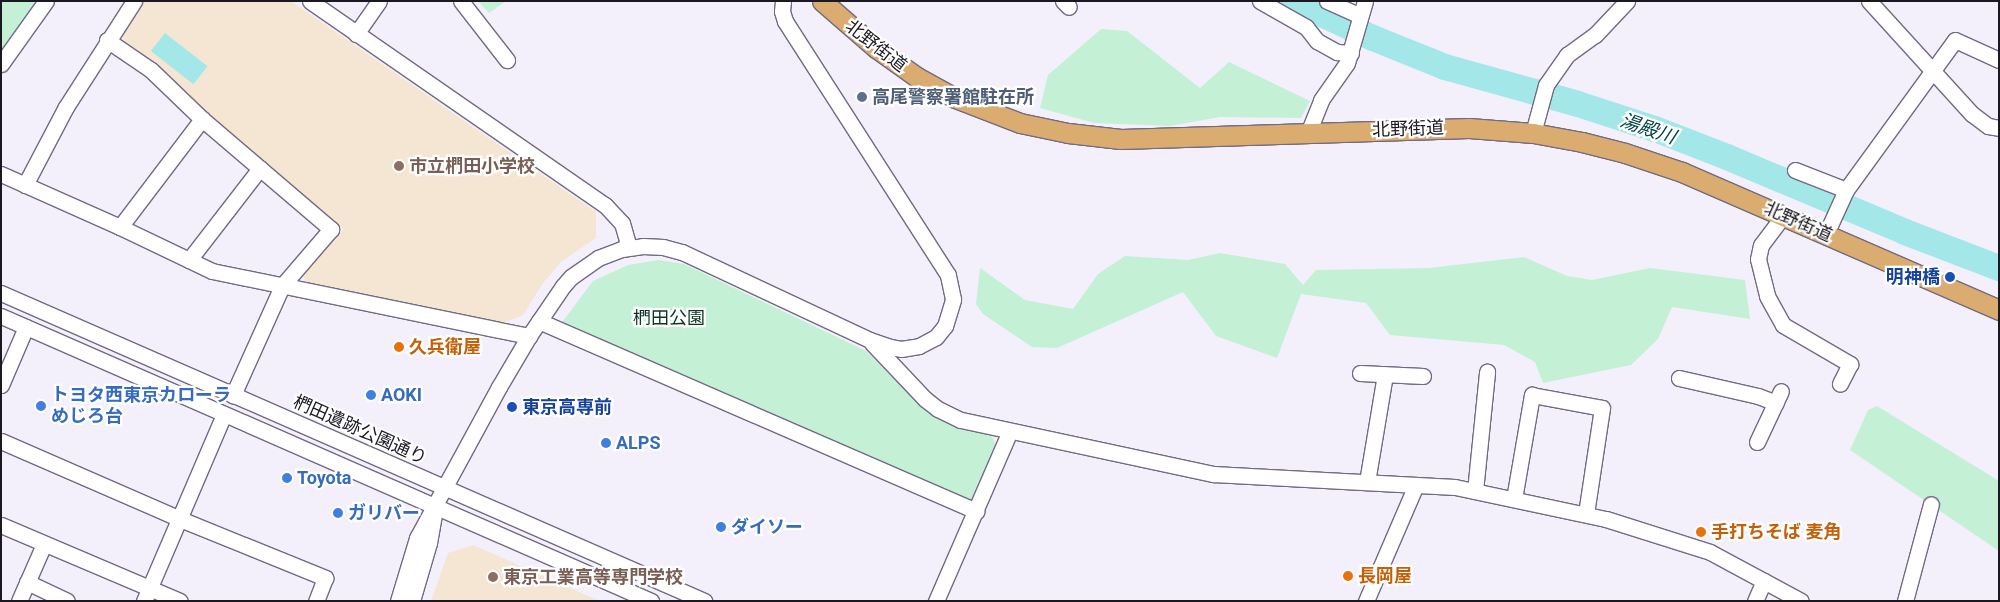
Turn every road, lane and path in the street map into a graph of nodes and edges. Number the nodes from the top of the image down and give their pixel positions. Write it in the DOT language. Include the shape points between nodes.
graph roads {
  1 [pos="46,1"];
  2 [pos="310,1"];
  3 [pos="379,1"];
  4 [pos="461,1"];
  5 [pos="783,1"];
  6 [pos="822,1"];
  7 [pos="1260,1"];
  8 [pos="1328,1"];
  9 [pos="1365,1"];
  10 [pos="1627,1"];
  11 [pos="1869,1"];
  12 [pos="131,2"];
  13 [pos="1360,18"];
  14 [pos="356,34"];
  15 [pos="107,40"];
  16 [pos="1352,49"];
  17 [pos="506,60"];
  18 [pos="1999,60"];
  19 [pos="1,64"];
  20 [pos="1931,72"];
  21 [pos="202,119"];
  22 [pos="1999,128"];
  23 [pos="1308,133"];
  24 [pos="1533,133"];
  25 [pos="260,168"];
  26 [pos="1795,170"];
  27 [pos="1,174"];
  28 [pos="25,185"];
  29 [pos="1845,192"];
  30 [pos="1783,216"];
  31 [pos="120,227"];
  32 [pos="1826,234"];
  33 [pos="629,247"];
  34 [pos="189,260"];
  35 [pos="282,286"];
  36 [pos="1,293"];
  37 [pos="1999,310"];
  38 [pos="1,316"];
  39 [pos="538,321"];
  40 [pos="26,327"];
  41 [pos="529,336"];
  42 [pos="870,340"];
  43 [pos="1487,372"];
  44 [pos="1360,373"];
  45 [pos="1385,374"];
  46 [pos="1423,376"];
  47 [pos="1678,378"];
  48 [pos="1840,384"];
  49 [pos="1,385"];
  50 [pos="233,395"];
  51 [pos="224,414"];
  52 [pos="1010,431"];
  53 [pos="1,441"];
  54 [pos="1757,442"];
  55 [pos="1366,482"];
  56 [pos="1416,485"];
  57 [pos="445,487"];
  58 [pos="1475,491"];
  59 [pos="1514,499"];
  60 [pos="1931,504"];
  61 [pos="435,507"];
  62 [pos="976,511"];
  63 [pos="1586,514"];
  64 [pos="180,519"];
  65 [pos="1,525"];
  66 [pos="44,544"];
  67 [pos="1764,581"];
  68 [pos="27,582"];
  69 [pos="146,594"];
  70 [pos="19,601"];
  71 [pos="67,601"];
  72 [pos="180,601"];
  73 [pos="316,601"];
  74 [pos="398,601"];
  75 [pos="412,601"];
  76 [pos="651,601"];
  77 [pos="704,601"];
  78 [pos="936,601"];
  79 [pos="1366,601"];
  80 [pos="1755,601"];
  81 [pos="1801,601"];
  82 [pos="1905,601"];
  1 -- 19 [label="street"];
  2 -- 14 [label="street"];
  3 -- 14 [label="street"];
  4 -- 17 [label="street"];
  5 -- 42 [label="street" via="785,21 931,247 951,284 953,299 949,318 930,342 901,349"];
  6 -- 23 [label="main road, 北野街道" via="876,48 917,77 962,101 1020,123 1121,139"];
  7 -- 16 [label="street" via="1306,27 1317,41 1337,52"];
  8 -- 13 [label="street"];
  9 -- 13 [label="street"];
  10 -- 24 [label="street" via="1595,35 1567,55 1546,85"];
  11 -- 20 [label="street"];
  12 -- 15 [label="street"];
  13 -- 16 [label="street"];
  14 -- 33 [label="street" via="605,205 622,223"];
  15 -- 21 [label="street" via="151,70"];
  15 -- 28 [label="street" via="66,107"];
  16 -- 23 [label="street" via="1347,63 1321,100"];
  18 -- 20 [label="street" via="1956,40"];
  20 -- 22 [label="street" via="1972,114 1988,126"];
  20 -- 29 [label="street"];
  21 -- 25 [label="street"];
  21 -- 31 [label="street"];
  23 -- 24 [label="main road, 北野街道" via="1438,128"];
  24 -- 30 [label="main road, 北野街道" via="1582,142 1682,172"];
  25 -- 34 [label="street"];
  25 -- 35 [label="street" via="331,229"];
  26 -- 29 [label="street"];
  27 -- 28 [label="street"];
  28 -- 31 [label="street"];
  29 -- 32 [label="street"];
  30 -- 32 [label="main road, 北野街道"];
  30 -- 48 [label="street" via="1762,245 1758,259 1767,296 1783,325 1850,364"];
  31 -- 34 [label="street"];
  32 -- 37 [label="main road, 北野街道"];
  33 -- 39 [label="street" via="598,258 572,277"];
  33 -- 42 [label="street" via="656,246 682,252"];
  34 -- 35 [label="street" via="212,272"];
  35 -- 41 [label="street"];
  35 -- 50 [label="street"];
  36 -- 50 [label="street, 椚田遺跡公園通り"];
  38 -- 40 [label="street"];
  39 -- 41 [label="street"];
  39 -- 62 [label="street"];
  40 -- 49 [label="street"];
  40 -- 51 [label="street"];
  41 -- 57 [label="street"];
  42 -- 52 [label="street" via="938,409 961,420"];
  43 -- 58 [label="street"];
  44 -- 45 [label="street"];
  45 -- 46 [label="street"];
  45 -- 55 [label="street"];
  47 -- 54 [label="street" via="1758,396 1778,397"];
  50 -- 57 [label="street, 椚田遺跡公園通り"];
  51 -- 61 [label="street"];
  51 -- 64 [label="street"];
  52 -- 55 [label="street" via="1213,474"];
  52 -- 62 [label="street"];
  53 -- 64 [label="street"];
  55 -- 56 [label="street"];
  56 -- 58 [label="street"];
  56 -- 79 [label="street"];
  57 -- 61 [label="street"];
  57 -- 77 [label="street, 椚田遺跡公園通り"];
  58 -- 59 [label="street"];
  59 -- 63 [label="street"];
  59 -- 63 [label="street" via="1532,395 1602,408"];
  60 -- 82 [label="street"];
  61 -- 74 [label="street" via="417,538"];
  61 -- 75 [label="street" via="429,543"];
  61 -- 76 [label="street"];
  62 -- 78 [label="street"];
  63 -- 67 [label="street" via="1628,524 1710,552"];
  64 -- 69 [label="street"];
  64 -- 73 [label="street" via="325,578"];
  65 -- 66 [label="street"];
  66 -- 68 [label="street"];
  66 -- 69 [label="street"];
  67 -- 80 [label="street"];
  67 -- 81 [label="street"];
  68 -- 70 [label="street"];
  68 -- 71 [label="street"];
  69 -- 72 [label="street"];
}
